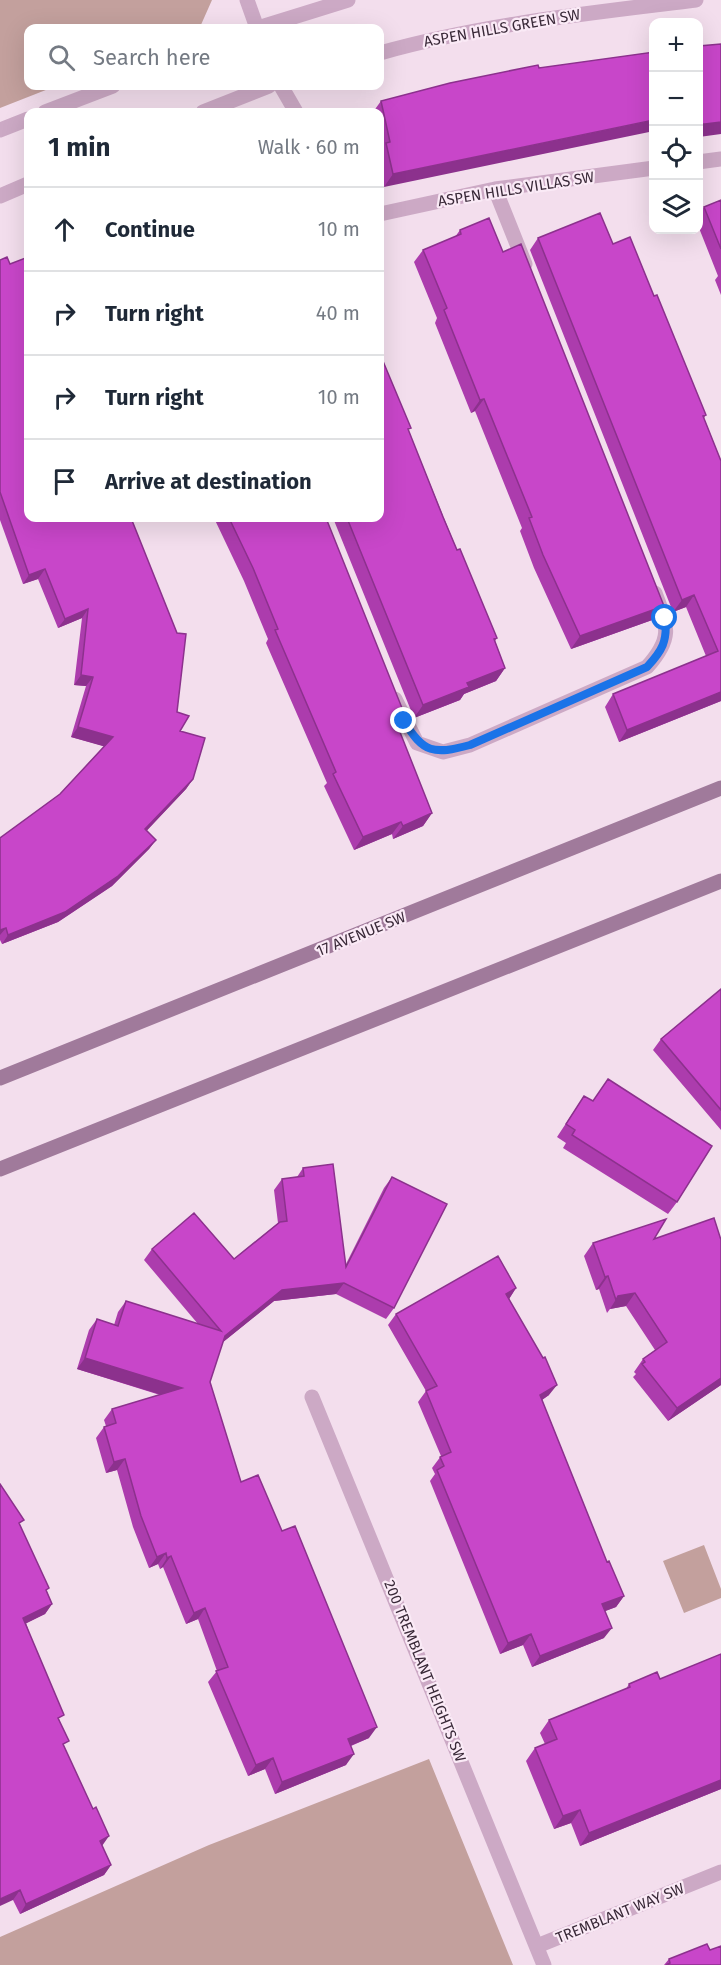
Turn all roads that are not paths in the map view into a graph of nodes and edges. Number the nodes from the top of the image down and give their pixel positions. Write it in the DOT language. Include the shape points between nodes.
graph roads {
  1 [pos="247,0"];
  2 [pos="348,0"];
  3 [pos="696,0"];
  4 [pos="632,4"];
  5 [pos="256,24"];
  6 [pos="271,24"];
  7 [pos="384,52"];
  8 [pos="103,90"];
  9 [pos="258,90"];
  10 [pos="283,90"];
  11 [pos="55,108"];
  12 [pos="213,108"];
  13 [pos="294,108"];
  14 [pos="24,121"];
  15 [pos="0,130"];
  16 [pos="721,159"];
  17 [pos="703,161"];
  18 [pos="649,169"];
  19 [pos="24,186"];
  20 [pos="495,189"];
  21 [pos="0,196"];
  22 [pos="384,213"];
  23 [pos="530,277"];
  24 [pos="647,574"];
  25 [pos="391,689"];
  26 [pos="721,788"];
  27 [pos="721,881"];
  28 [pos="0,1078"];
  29 [pos="0,1169"];
  30 [pos="312,1397"];
  31 [pos="721,1872"];
  32 [pos="537,1946"];
  33 [pos="544,1965"];
  1 -- 5 [label="street"];
  2 -- 6 [label="street"];
  3 -- 4 [label="street, ASPEN HILLS GREEN SW"];
  4 -- 7 [label="street, ASPEN HILLS GREEN SW" via="427,40"];
  8 -- 11 [label="street"];
  9 -- 12 [label="street"];
  10 -- 13 [label="street"];
  14 -- 15 [label="street"];
  16 -- 17 [label="street"];
  18 -- 20 [label="street, ASPEN HILLS VILLAS SW"];
  19 -- 21 [label="street"];
  20 -- 22 [label="street, ASPEN HILLS VILLAS SW"];
  20 -- 23 [label="street"];
  24 -- 25 [label="street" via="665,618 667,635 662,651 637,672 470,745 443,753 417,742"];
  26 -- 28 [label="main road, 17 AVENUE SW"];
  27 -- 29 [label="main road"];
  30 -- 32 [label="street, 200 TREMBLANT HEIGHTS SW"];
  31 -- 32 [label="street, TREMBLANT WAY SW"];
  32 -- 33 [label="street, TREMBLANT WAY SW"];
}
